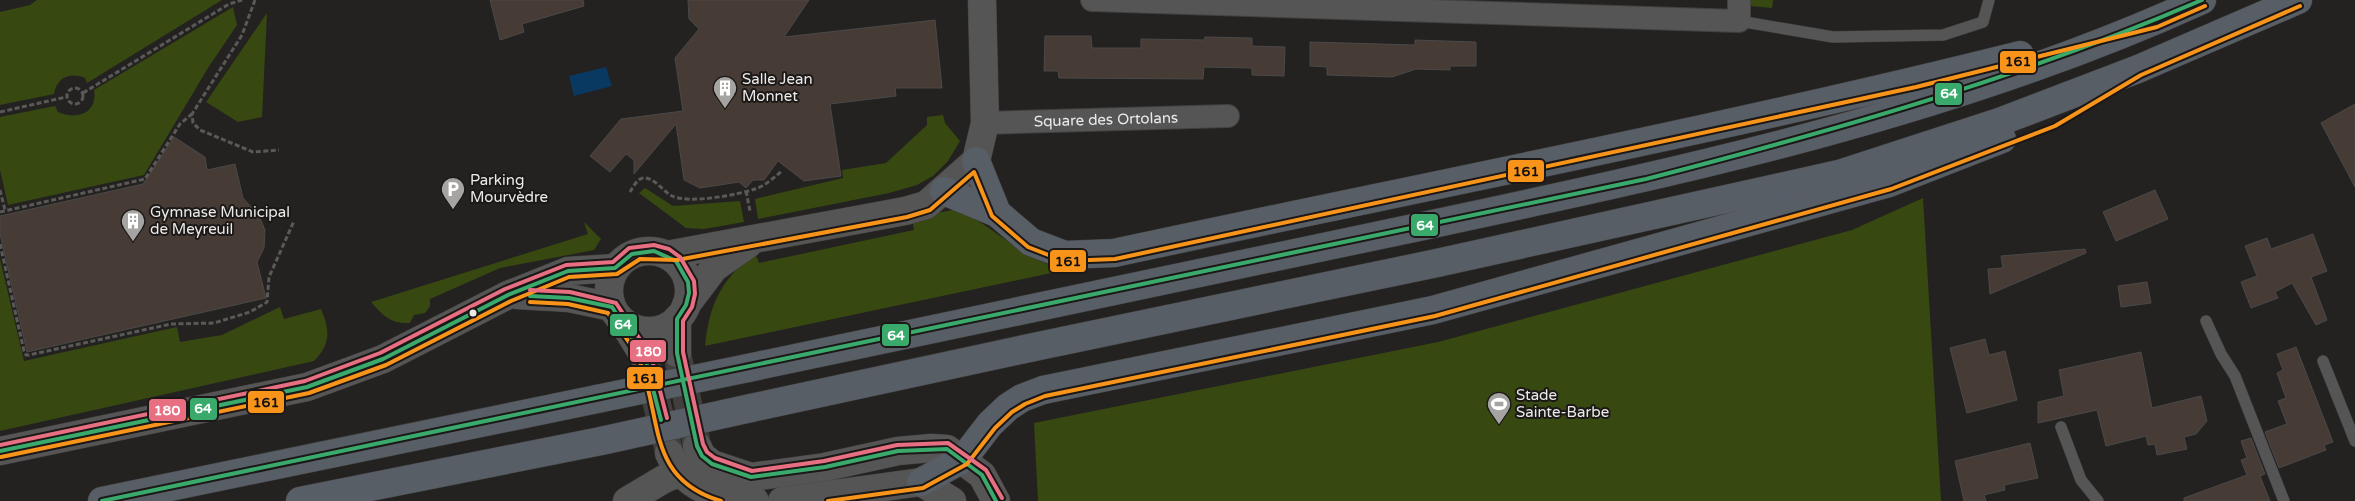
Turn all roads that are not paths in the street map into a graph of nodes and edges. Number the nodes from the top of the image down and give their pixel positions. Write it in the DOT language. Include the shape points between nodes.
graph roads {
  1 [pos="982,0"];
  2 [pos="1092,0"];
  3 [pos="1989,0"];
  4 [pos="2202,0"];
  5 [pos="2298,0"];
  6 [pos="1739,11"];
  7 [pos="2155,21"];
  8 [pos="2138,68"];
  9 [pos="1228,116"];
  10 [pos="985,123"];
  11 [pos="976,161"];
  12 [pos="944,191"];
  13 [pos="997,213"];
  14 [pos="753,227"];
  15 [pos="667,255"];
  16 [pos="615,268"];
  17 [pos="508,295"];
  18 [pos="682,312"];
  19 [pos="617,314"];
  20 [pos="2206,321"];
  21 [pos="677,353"];
  22 [pos="645,358"];
  23 [pos="2323,361"];
  24 [pos="2061,428"];
  25 [pos="2355,440"];
  26 [pos="0,451"];
  27 [pos="705,455"];
  28 [pos="963,459"];
  29 [pos="675,462"];
  30 [pos="921,482"];
  31 [pos="699,496"];
  32 [pos="102,501"];
  33 [pos="300,501"];
  34 [pos="628,501"];
  35 [pos="755,501"];
  36 [pos="782,501"];
  37 [pos="952,501"];
  38 [pos="996,501"];
  39 [pos="2098,501"];
  40 [pos="2284,501"];
  1 -- 10 [label="street"];
  2 -- 6 [label="street"];
  3 -- 6 [label="lane" via="1983,22 1943,35 1833,37"];
  4 -- 7 [label="highway"];
  5 -- 8 [label="highway"];
  7 -- 13 [label="highway" via="1914,81 1114,253 1065,254 1031,242"];
  7 -- 32 [label="highway, bridge" via="1990,82 1826,133 1646,179"];
  8 -- 28 [label="highway" via="2052,120 1889,183 1433,310 1043,390 1008,407"];
  8 -- 33 [label="highway, bridge" via="1998,122 1839,174 1466,257"];
  9 -- 10 [label="street, Square des Ortolans"];
  10 -- 11 [label="street"];
  11 -- 12 [label="street"];
  11 -- 13 [label="highway"];
  12 -- 13 [label="highway"];
  12 -- 14 [label="street" via="926,205 906,211"];
  14 -- 15 [label="street"];
  14 -- 18 [label="street" via="714,268"];
  15 -- 16 [label="street" via="654,250 643,251 623,259"];
  15 -- 18 [label="street" via="676,261 688,282 689,294"];
  16 -- 17 [label="street" via="568,271"];
  16 -- 19 [label="street" via="609,280 608,294"];
  17 -- 19 [label="street" via="569,298"];
  17 -- 26 [label="street" via="383,359 307,387"];
  18 -- 19 [label="street" via="668,326 656,330 633,328"];
  18 -- 21 [label="street"];
  19 -- 22 [label="street"];
  20 -- 40 [label="lane" via="2235,376"];
  23 -- 25 [label="lane"];
  24 -- 39 [label="lane" via="2081,480"];
  27 -- 28 [label="street" via="751,477 774,476 898,451 931,448 948,449"];
  27 -- 29 [label="street" via="692,467"];
  27 -- 31 [label="street"];
  28 -- 30 [label="highway"];
  28 -- 38 [label="street" via="982,475"];
  29 -- 31 [label="street"];
  29 -- 34 [label="street"];
  30 -- 36 [label="street"];
  30 -- 37 [label="street"];
  31 -- 35 [label="street"];
}
